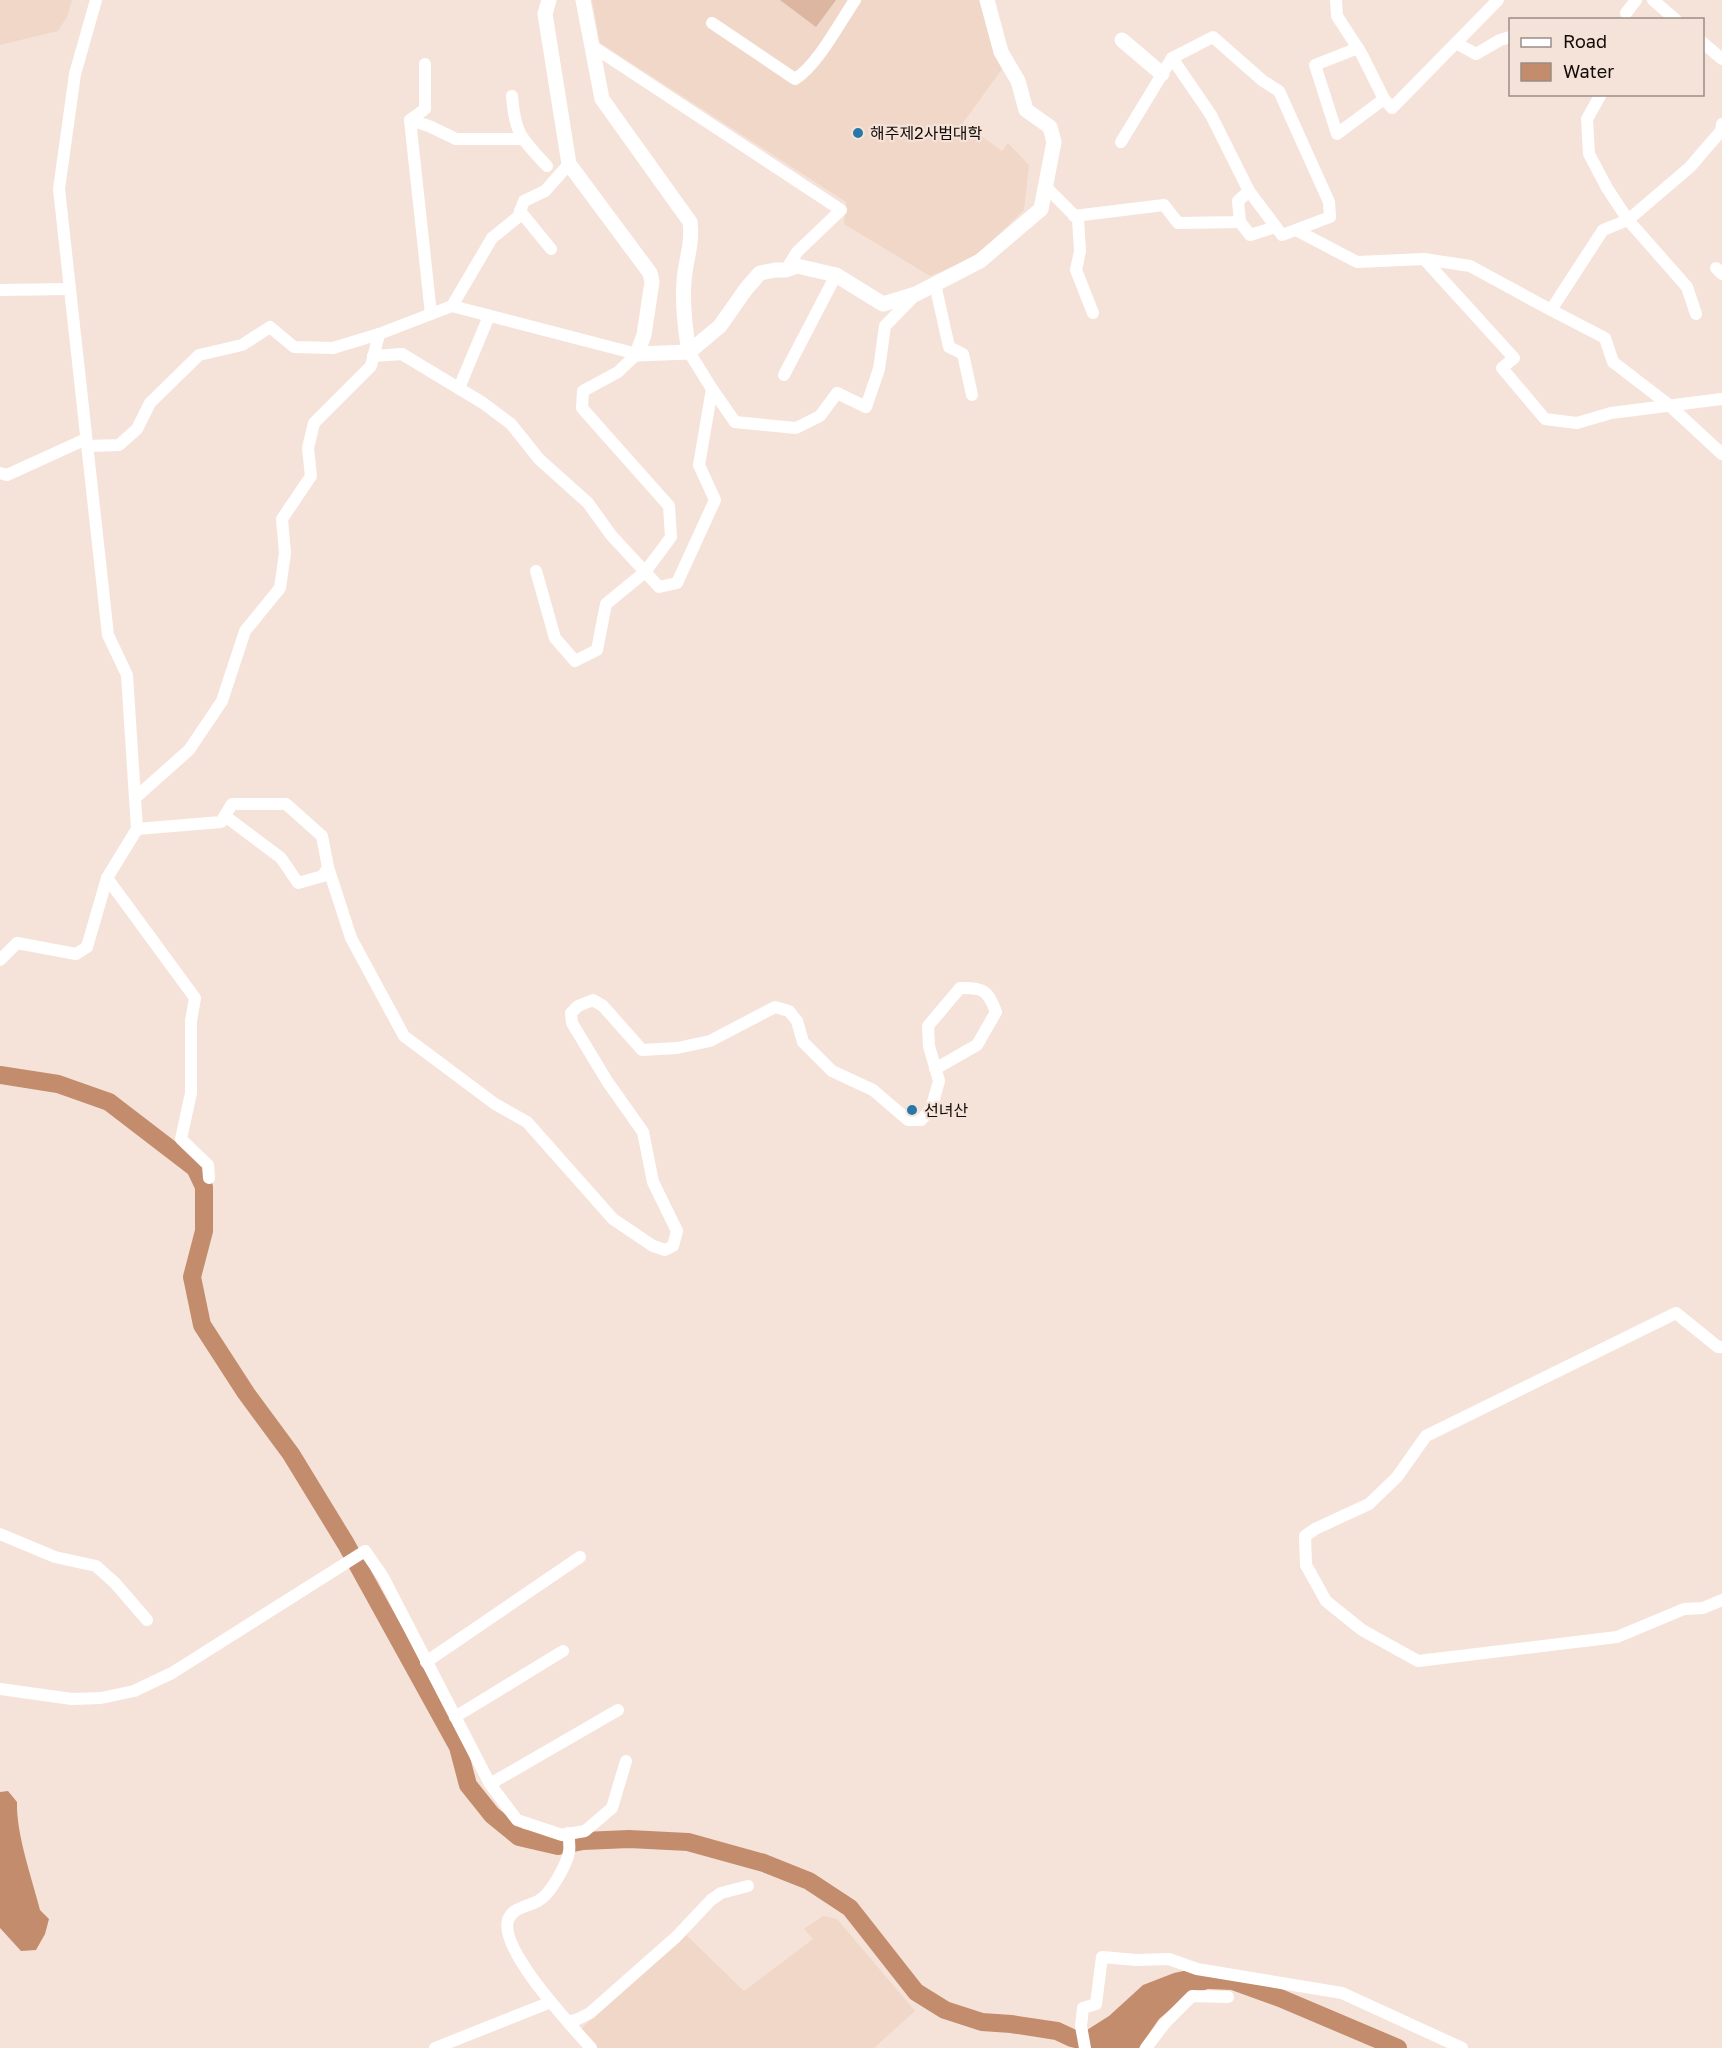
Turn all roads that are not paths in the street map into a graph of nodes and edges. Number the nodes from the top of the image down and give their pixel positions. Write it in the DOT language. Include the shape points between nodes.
graph roads {
  1 [pos="96,0"];
  2 [pos="549,0"];
  3 [pos="582,0"];
  4 [pos="855,0"];
  5 [pos="987,0"];
  6 [pos="1336,0"];
  7 [pos="1498,0"];
  8 [pos="1636,0"];
  9 [pos="1653,0"];
  10 [pos="1626,13"];
  11 [pos="1674,18"];
  12 [pos="711,23"];
  13 [pos="1509,37"];
  14 [pos="1122,40"];
  15 [pos="1456,43"];
  16 [pos="1704,44"];
  17 [pos="592,46"];
  18 [pos="1358,48"];
  19 [pos="1172,58"];
  20 [pos="1722,59"];
  21 [pos="425,64"];
  22 [pos="1162,74"];
  23 [pos="512,96"];
  24 [pos="1600,96"];
  25 [pos="1384,99"];
  26 [pos="410,120"];
  27 [pos="1722,124"];
  28 [pos="523,140"];
  29 [pos="1121,142"];
  30 [pos="569,164"];
  31 [pos="546,166"];
  32 [pos="1045,186"];
  33 [pos="1249,191"];
  34 [pos="520,211"];
  35 [pos="1074,216"];
  36 [pos="1628,220"];
  37 [pos="1240,222"];
  38 [pos="1276,227"];
  39 [pos="1296,230"];
  40 [pos="551,249"];
  41 [pos="1424,259"];
  42 [pos="786,270"];
  43 [pos="836,275"];
  44 [pos="935,284"];
  45 [pos="70,289"];
  46 [pos="0,290"];
  47 [pos="916,294"];
  48 [pos="452,306"];
  49 [pos="1551,310"];
  50 [pos="1093,313"];
  51 [pos="431,314"];
  52 [pos="1696,314"];
  53 [pos="489,316"];
  54 [pos="379,334"];
  55 [pos="689,352"];
  56 [pos="637,354"];
  57 [pos="373,356"];
  58 [pos="784,375"];
  59 [pos="459,388"];
  60 [pos="712,389"];
  61 [pos="972,395"];
  62 [pos="1722,399"];
  63 [pos="1669,405"];
  64 [pos="87,443"];
  65 [pos="1722,454"];
  66 [pos="2,475"];
  67 [pos="536,571"];
  68 [pos="645,572"];
  69 [pos="135,798"];
  70 [pos="225,816"];
  71 [pos="137,829"];
  72 [pos="328,867"];
  73 [pos="107,878"];
  74 [pos="0,960"];
  75 [pos="935,1069"];
  76 [pos="209,1178"];
  77 [pos="1722,1347"];
  78 [pos="0,1534"];
  79 [pos="580,1557"];
  80 [pos="1722,1600"];
  81 [pos="147,1620"];
  82 [pos="563,1651"];
  83 [pos="426,1662"];
  84 [pos="0,1689"];
  85 [pos="618,1710"];
  86 [pos="455,1717"];
  87 [pos="626,1761"];
  88 [pos="490,1784"];
  89 [pos="569,1835"];
  90 [pos="748,1886"];
  91 [pos="1228,1997"];
  92 [pos="550,2002"];
  93 [pos="568,2022"];
  94 [pos="435,2048"];
  95 [pos="591,2048"];
  96 [pos="1085,2048"];
  97 [pos="1146,2048"];
  98 [pos="1462,2048"];
  1 -- 45 [label="street" via="75,74 58,189"];
  2 -- 30 [label="street" via="545,14"];
  3 -- 17 [label="street"];
  4 -- 12 [label="street" via="812,63 795,79"];
  5 -- 32 [label="street" via="1001,52 1018,81 1026,110 1050,127 1054,141"];
  6 -- 18 [label="street" via="1337,16"];
  7 -- 15 [label="street"];
  8 -- 10 [label="street"];
  9 -- 11 [label="street"];
  13 -- 15 [label="street" via="1476,54"];
  14 -- 22 [label="street"];
  15 -- 25 [label="street" via="1392,108"];
  16 -- 20 [label="street"];
  17 -- 42 [label="street" via="841,210 797,252"];
  17 -- 55 [label="street" via="602,99 690,222 692,237 683,299"];
  18 -- 25 [label="street"];
  18 -- 25 [label="street" via="1316,65 1337,134"];
  19 -- 22 [label="street"];
  19 -- 33 [label="street" via="1211,115"];
  19 -- 39 [label="street" via="1213,37 1279,91 1329,202 1330,217"];
  21 -- 26 [label="street" via="425,109"];
  22 -- 29 [label="street"];
  23 -- 28 [label="street" via="514,122"];
  24 -- 36 [label="street" via="1587,118 1589,154"];
  26 -- 28 [label="street" via="456,139"];
  26 -- 51 [label="street"];
  27 -- 36 [label="street" via="1721,131 1690,167"];
  28 -- 31 [label="street"];
  30 -- 34 [label="street" via="545,191 524,201"];
  30 -- 56 [label="street" via="650,273 644,335"];
  32 -- 35 [label="street"];
  32 -- 44 [label="street" via="1041,209 980,261"];
  33 -- 37 [label="street" via="1238,201"];
  33 -- 38 [label="street"];
  34 -- 40 [label="street"];
  34 -- 48 [label="street" via="492,238"];
  35 -- 37 [label="street" via="1164,205 1178,223"];
  35 -- 50 [label="street" via="1078,219 1080,251 1076,270"];
  36 -- 49 [label="street" via="1604,230"];
  36 -- 52 [label="street" via="1687,287"];
  37 -- 38 [label="street" via="1250,235"];
  38 -- 39 [label="street" via="1282,235"];
  39 -- 41 [label="street" via="1357,262"];
  41 -- 49 [label="street" via="1470,266"];
  41 -- 63 [label="street" via="1514,358 1502,368 1545,419 1577,423 1611,413"];
  42 -- 43 [label="street" via="797,266"];
  42 -- 55 [label="street" via="760,273 720,326"];
  43 -- 47 [label="street" via="883,304"];
  43 -- 58 [label="street"];
  44 -- 47 [label="street"];
  44 -- 61 [label="street" via="949,347 963,354"];
  45 -- 46 [label="street"];
  45 -- 64 [label="street"];
  47 -- 60 [label="street" via="885,326 879,369 866,407 837,393 819,416 796,428 735,422"];
  48 -- 51 [label="street"];
  48 -- 53 [label="street"];
  49 -- 63 [label="street" via="1605,338 1613,362"];
  51 -- 54 [label="street"];
  53 -- 56 [label="street"];
  53 -- 59 [label="street"];
  54 -- 57 [label="street"];
  54 -- 64 [label="street" via="333,348 294,347 270,327 243,345 200,355 150,404 137,429 119,445"];
  55 -- 56 [label="street"];
  55 -- 60 [label="street"];
  56 -- 68 [label="street" via="618,372 583,392 582,408 669,506 671,537"];
  57 -- 59 [label="street" via="402,354"];
  57 -- 69 [label="street" via="371,366 314,423 308,448 311,476 282,519 285,553 280,588 244,631 222,701 189,750"];
  59 -- 68 [label="street" via="511,424 539,459 588,503 611,536"];
  60 -- 68 [label="street" via="699,465 715,500 677,583 659,587"];
  62 -- 63 [label="street"];
  63 -- 65 [label="street"];
  64 -- 66 [label="street"];
  64 -- 69 [label="street" via="108,635 127,675"];
  67 -- 68 [label="street" via="555,638 575,661 597,650 606,604"];
  69 -- 71 [label="street"];
  70 -- 71 [label="street" via="221,822"];
  70 -- 72 [label="street" via="281,858 297,882 323,876"];
  70 -- 72 [label="street" via="232,804 286,804 322,836"];
  71 -- 73 [label="street"];
  72 -- 75 [label="street" via="351,938 404,1036 495,1104 526,1122 613,1219 665,1250 673,1246 677,1231 653,1182 643,1132 572,1023 571,1012 578,1006 593,1000 603,1006 642,1050 710,1041 775,1007 789,1011 797,1022 802,1042 832,1071 873,1090 908,1120 921,1120 931,1109 939,1081"];
  73 -- 74 [label="street" via="87,947 76,954 17,943"];
  73 -- 76 [label="street" via="195,998 191,1021 191,1093 181,1139 208,1165"];
  75 -- 75 [label="street" via="928,1026 960,988 977,987 990,996 996,1012 991,1023 977,1045"];
  77 -- 80 [label="street" via="1676,1313 1426,1436 1397,1477 1370,1504 1305,1536 1306,1565 1326,1600 1362,1630 1418,1661 1617,1637 1684,1609 1703,1608"];
  78 -- 81 [label="street" via="55,1557 96,1566"];
  79 -- 83 [label="street"];
  82 -- 86 [label="street"];
  83 -- 84 [label="street" via="383,1577 365,1551 172,1673 134,1691 72,1699"];
  83 -- 86 [label="street"];
  85 -- 88 [label="street"];
  86 -- 88 [label="street"];
  87 -- 89 [label="street" via="612,1808 585,1831"];
  88 -- 89 [label="street" via="517,1820"];
  89 -- 92 [label="street" via="569,1853 554,1885 539,1901 518,1908 508,1919 507,1935"];
  90 -- 93 [label="street" via="721,1893 711,1900 676,1938 590,2013"];
  91 -- 97 [label="street" via="1192,1996"];
  92 -- 93 [label="street"];
  92 -- 94 [label="street"];
  93 -- 95 [label="street"];
  96 -- 98 [label="street" via="1083,2008 1096,2004 1102,1957 1169,1959 1197,1969 1342,1993"];
}
